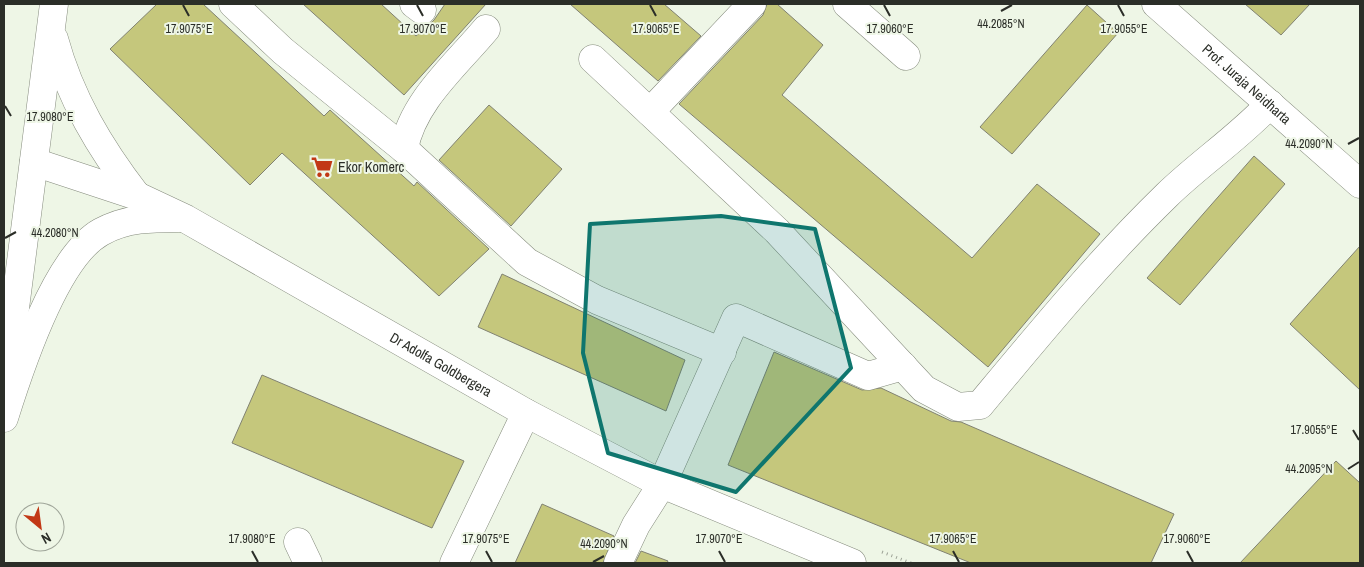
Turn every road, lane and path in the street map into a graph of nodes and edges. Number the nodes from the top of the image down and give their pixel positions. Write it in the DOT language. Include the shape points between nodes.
graph roads {
  1 [pos="233,4"];
  2 [pos="752,4"];
  3 [pos="847,4"];
  4 [pos="1156,4"];
  5 [pos="53,16"];
  6 [pos="486,30"];
  7 [pos="906,56"];
  8 [pos="593,59"];
  9 [pos="1270,104"];
  10 [pos="650,112"];
  11 [pos="404,149"];
  12 [pos="34,162"];
  13 [pos="1360,184"];
  14 [pos="137,196"];
  15 [pos="186,219"];
  16 [pos="722,352"];
  17 [pos="903,366"];
  18 [pos="4,394"];
  19 [pos="526,413"];
  20 [pos="4,418"];
  21 [pos="662,484"];
  22 [pos="454,563"];
  23 [pos="618,563"];
  24 [pos="852,563"];
  1 -- 11 [label="street" via="283,50"];
  2 -- 10 [label="street"];
  3 -- 7 [label="street"];
  4 -- 9 [label="street, Prof. Juraja Neidharta"];
  5 -- 12 [label="street"];
  5 -- 14 [label="street" via="62,68 80,109"];
  6 -- 11 [label="street" via="423,103 407,130"];
  8 -- 10 [label="street"];
  9 -- 13 [label="street, Prof. Juraja Neidharta"];
  9 -- 17 [label="street" via="1246,129 1169,193 1116,246 980,405 958,407 924,389"];
  10 -- 17 [label="street" via="777,231"];
  11 -- 16 [label="street" via="527,262 597,300"];
  12 -- 14 [label="street, Dr Adolfa Goldbergera"];
  12 -- 18 [label="street"];
  14 -- 15 [label="street, Dr Adolfa Goldbergera"];
  15 -- 19 [label="street, Dr Adolfa Goldbergera"];
  15 -- 20 [label="street" via="145,218 124,223 100,232 82,249 59,280 39,323"];
  16 -- 17 [label="street" via="736,318 868,376"];
  16 -- 21 [label="street"];
  19 -- 21 [label="street, Dr Adolfa Goldbergera"];
  19 -- 22 [label="street"];
  21 -- 23 [label="street" via="636,525"];
  21 -- 24 [label="street, Dr Adolfa Goldbergera"];
}
